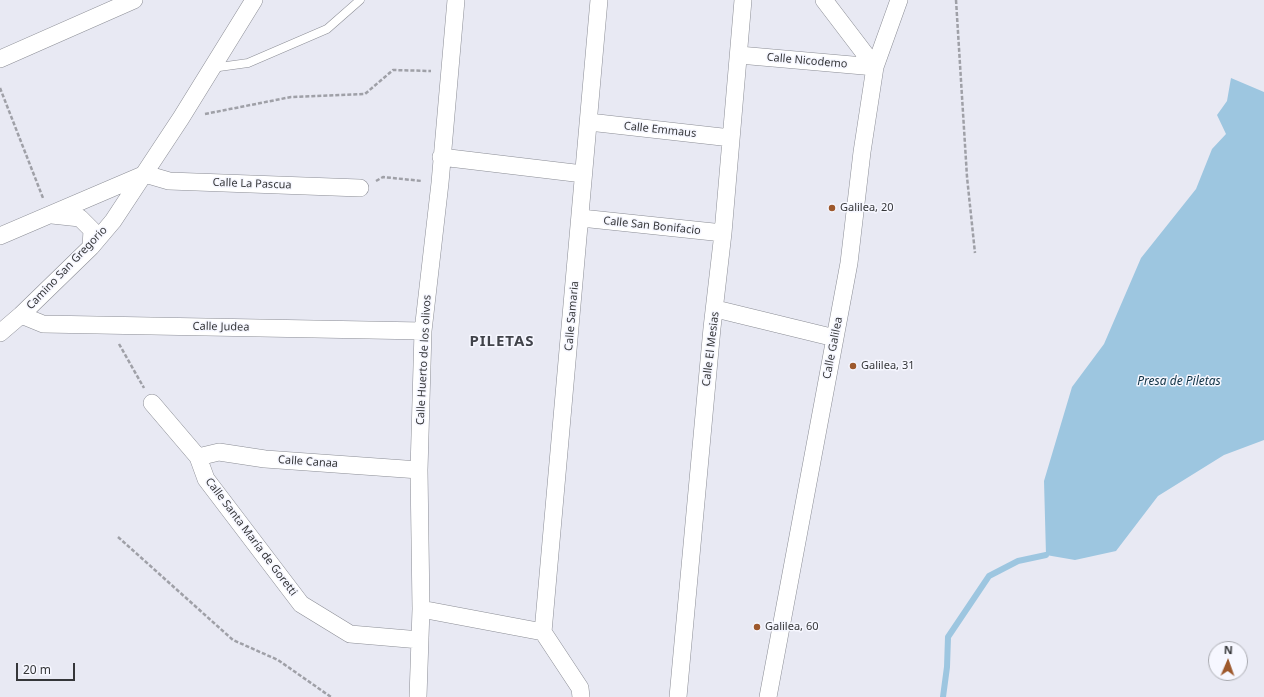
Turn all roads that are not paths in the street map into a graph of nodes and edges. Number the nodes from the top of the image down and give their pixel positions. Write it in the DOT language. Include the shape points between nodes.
graph roads {
  1 [pos="134,0"];
  2 [pos="254,0"];
  3 [pos="360,0"];
  4 [pos="456,0"];
  5 [pos="599,0"];
  6 [pos="743,0"];
  7 [pos="824,0"];
  8 [pos="899,0"];
  9 [pos="739,55"];
  10 [pos="0,59"];
  11 [pos="875,67"];
  12 [pos="211,68"];
  13 [pos="589,122"];
  14 [pos="731,138"];
  15 [pos="441,157"];
  16 [pos="145,174"];
  17 [pos="583,174"];
  18 [pos="360,188"];
  19 [pos="50,215"];
  20 [pos="581,218"];
  21 [pos="723,233"];
  22 [pos="0,236"];
  23 [pos="91,247"];
  24 [pos="716,309"];
  25 [pos="21,315"];
  26 [pos="423,331"];
  27 [pos="0,333"];
  28 [pos="835,338"];
  29 [pos="152,403"];
  30 [pos="198,457"];
  31 [pos="419,470"];
  32 [pos="421,609"];
  33 [pos="543,632"];
  34 [pos="420,640"];
  35 [pos="418,697"];
  36 [pos="581,697"];
  37 [pos="678,697"];
  38 [pos="768,697"];
  1 -- 10 [label="street"];
  2 -- 12 [label="street, Camino San Gregorio"];
  3 -- 12 [label="lane" via="327,29 248,63"];
  4 -- 15 [label="street, Calle Huerto de los olivos"];
  5 -- 13 [label="street, Calle Samaria"];
  6 -- 9 [label="street, Calle El Mesias"];
  7 -- 11 [label="street"];
  8 -- 11 [label="street, Calle Galilea"];
  9 -- 11 [label="street, Calle Nicodemo"];
  9 -- 14 [label="street, Calle El Mesias"];
  11 -- 28 [label="street, Calle Galilea" via="849,263"];
  12 -- 16 [label="street, Camino San Gregorio"];
  13 -- 14 [label="street, Calle Emmaus"];
  13 -- 17 [label="street, Calle Samaria"];
  14 -- 21 [label="street, Calle El Mesias"];
  15 -- 17 [label="street"];
  15 -- 26 [label="street, Calle Huerto de los olivos"];
  16 -- 18 [label="street, Calle La Pascua" via="169,181"];
  16 -- 19 [label="street"];
  16 -- 23 [label="street, Camino San Gregorio"];
  17 -- 20 [label="street, Calle Samaria"];
  19 -- 22 [label="street"];
  19 -- 23 [label="street" via="80,218 92,230"];
  20 -- 21 [label="street, Calle San Bonifacio"];
  20 -- 33 [label="street, Calle Samaria"];
  21 -- 24 [label="street, Calle El Mesias"];
  23 -- 25 [label="street, Camino San Gregorio"];
  24 -- 28 [label="street"];
  24 -- 37 [label="street, Calle El Mesias" via="712,328"];
  25 -- 26 [label="street, Calle Judea" via="43,324"];
  25 -- 27 [label="street, Camino San Gregorio"];
  26 -- 31 [label="street, Calle Huerto de los olivos"];
  28 -- 38 [label="street, Calle Galilea"];
  29 -- 30 [label="street, Calle Santa María de Goretti"];
  30 -- 31 [label="street, Calle Canaa" via="219,452 265,459"];
  30 -- 34 [label="street, Calle Santa María de Goretti" via="206,479 301,604 350,634"];
  31 -- 32 [label="street, Calle Huerto de los olivos"];
  32 -- 33 [label="street"];
  32 -- 34 [label="street, Calle Huerto de los olivos"];
  33 -- 36 [label="street" via="580,688"];
  34 -- 35 [label="street, Calle Huerto de los olivos"];
}
